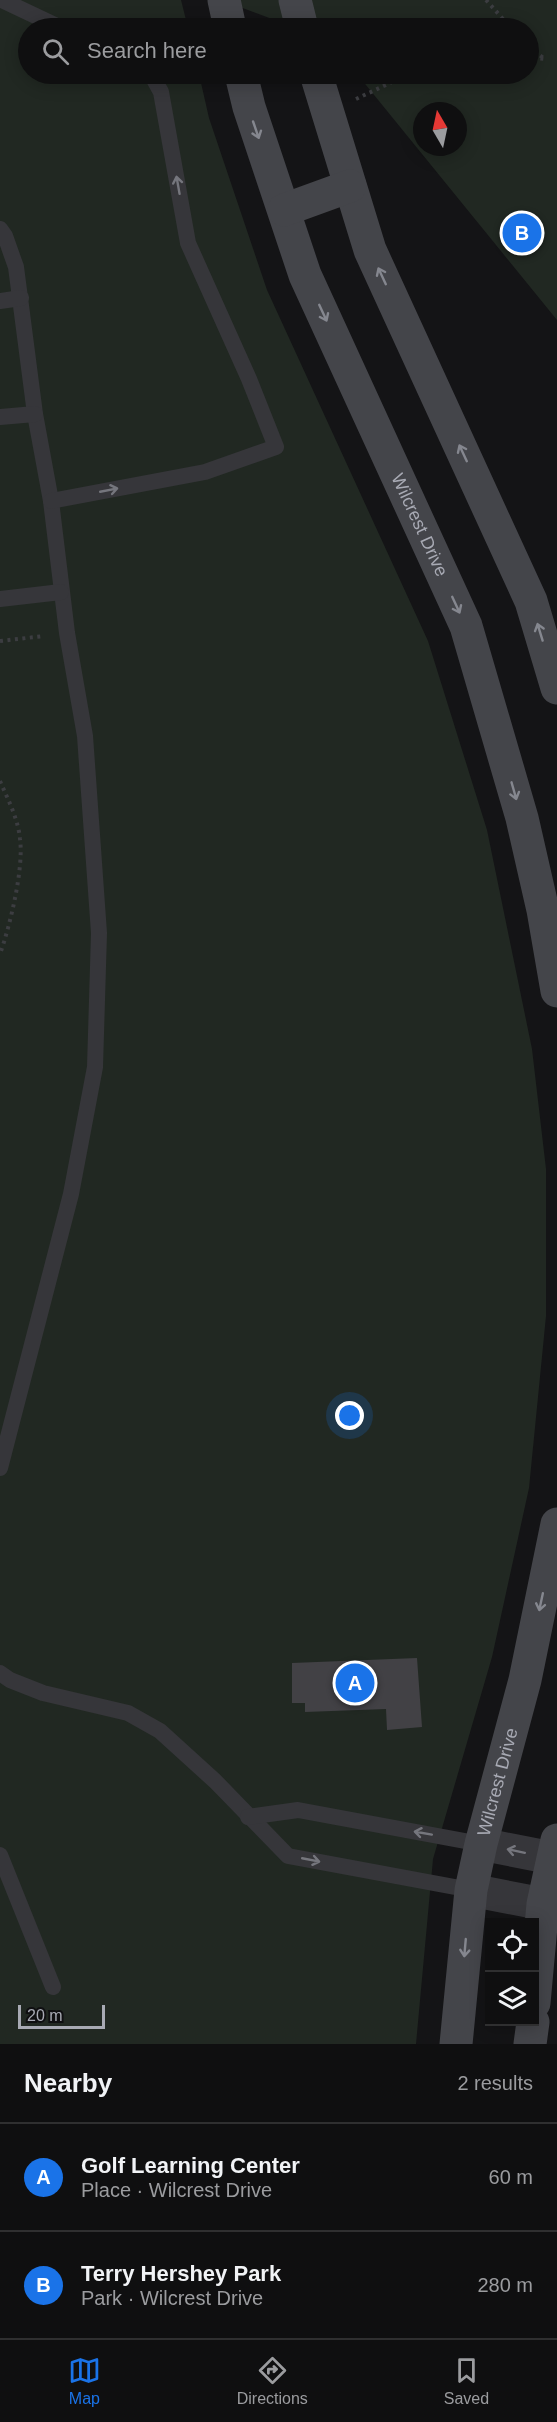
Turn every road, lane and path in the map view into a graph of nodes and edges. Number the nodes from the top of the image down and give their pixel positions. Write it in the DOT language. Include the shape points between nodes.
graph roads {
  1 [pos="2,0"];
  2 [pos="224,0"];
  3 [pos="486,0"];
  4 [pos="40,18"];
  5 [pos="228,18"];
  6 [pos="502,18"];
  7 [pos="157,84"];
  8 [pos="243,84"];
  9 [pos="319,84"];
  10 [pos="391,84"];
  11 [pos="328,111"];
  12 [pos="350,186"];
  13 [pos="284,210"];
  14 [pos="0,230"];
  15 [pos="21,298"];
  16 [pos="0,301"];
  17 [pos="35,414"];
  18 [pos="0,417"];
  19 [pos="51,501"];
  20 [pos="61,592"];
  21 [pos="0,599"];
  22 [pos="67,633"];
  23 [pos="0,640"];
  24 [pos="557,688"];
  25 [pos="0,781"];
  26 [pos="0,954"];
  27 [pos="557,991"];
  28 [pos="0,1468"];
  29 [pos="557,1524"];
  30 [pos="0,1673"];
  31 [pos="248,1817"];
  32 [pos="480,1844"];
  33 [pos="555,1852"];
  34 [pos="0,1855"];
  35 [pos="471,1890"];
  36 [pos="550,1909"];
  37 [pos="539,1974"];
  38 [pos="53,1987"];
  39 [pos="532,2026"];
  40 [pos="456,2044"];
  41 [pos="530,2044"];
  1 -- 4 [label="lane"];
  2 -- 5 [label="main road"];
  3 -- 6 [label="path"];
  19 -- 7 [label="lane, one-way" via="205,472 276,447 188,243"];
  8 -- 13 [label="main road, Wilcrest Drive, one-way"];
  9 -- 11 [label="main road"];
  10 -- 11 [label="path"];
  11 -- 12 [label="main road"];
  12 -- 13 [label="main road"];
  24 -- 12 [label="main road, one-way" via="531,601 370,250"];
  13 -- 27 [label="main road, Wilcrest Drive, one-way" via="305,275 466,626 522,818"];
  14 -- 15 [label="lane" via="16,267"];
  15 -- 16 [label="lane"];
  15 -- 17 [label="lane"];
  17 -- 18 [label="lane"];
  17 -- 19 [label="lane"];
  19 -- 20 [label="lane"];
  20 -- 21 [label="lane"];
  20 -- 22 [label="lane"];
  22 -- 23 [label="path"];
  22 -- 28 [label="lane" via="85,736 99,933 94,1067 71,1194"];
  25 -- 26 [label="path" via="21,840 12,910"];
  29 -- 32 [label="main road, Wilcrest Drive, one-way" via="525,1680"];
  30 -- 31 [label="lane" via="43,1693 128,1713 160,1731"];
  32 -- 31 [label="lane, one-way" via="298,1810"];
  31 -- 35 [label="lane, one-way" via="288,1856"];
  33 -- 32 [label="street, one-way"];
  32 -- 35 [label="main road, Wilcrest Drive"];
  33 -- 36 [label="main road"];
  34 -- 38 [label="lane"];
  35 -- 36 [label="street"];
  35 -- 40 [label="main road, Wilcrest Drive, one-way"];
  36 -- 37 [label="main road"];
  39 -- 41 [label="main road"];
}
